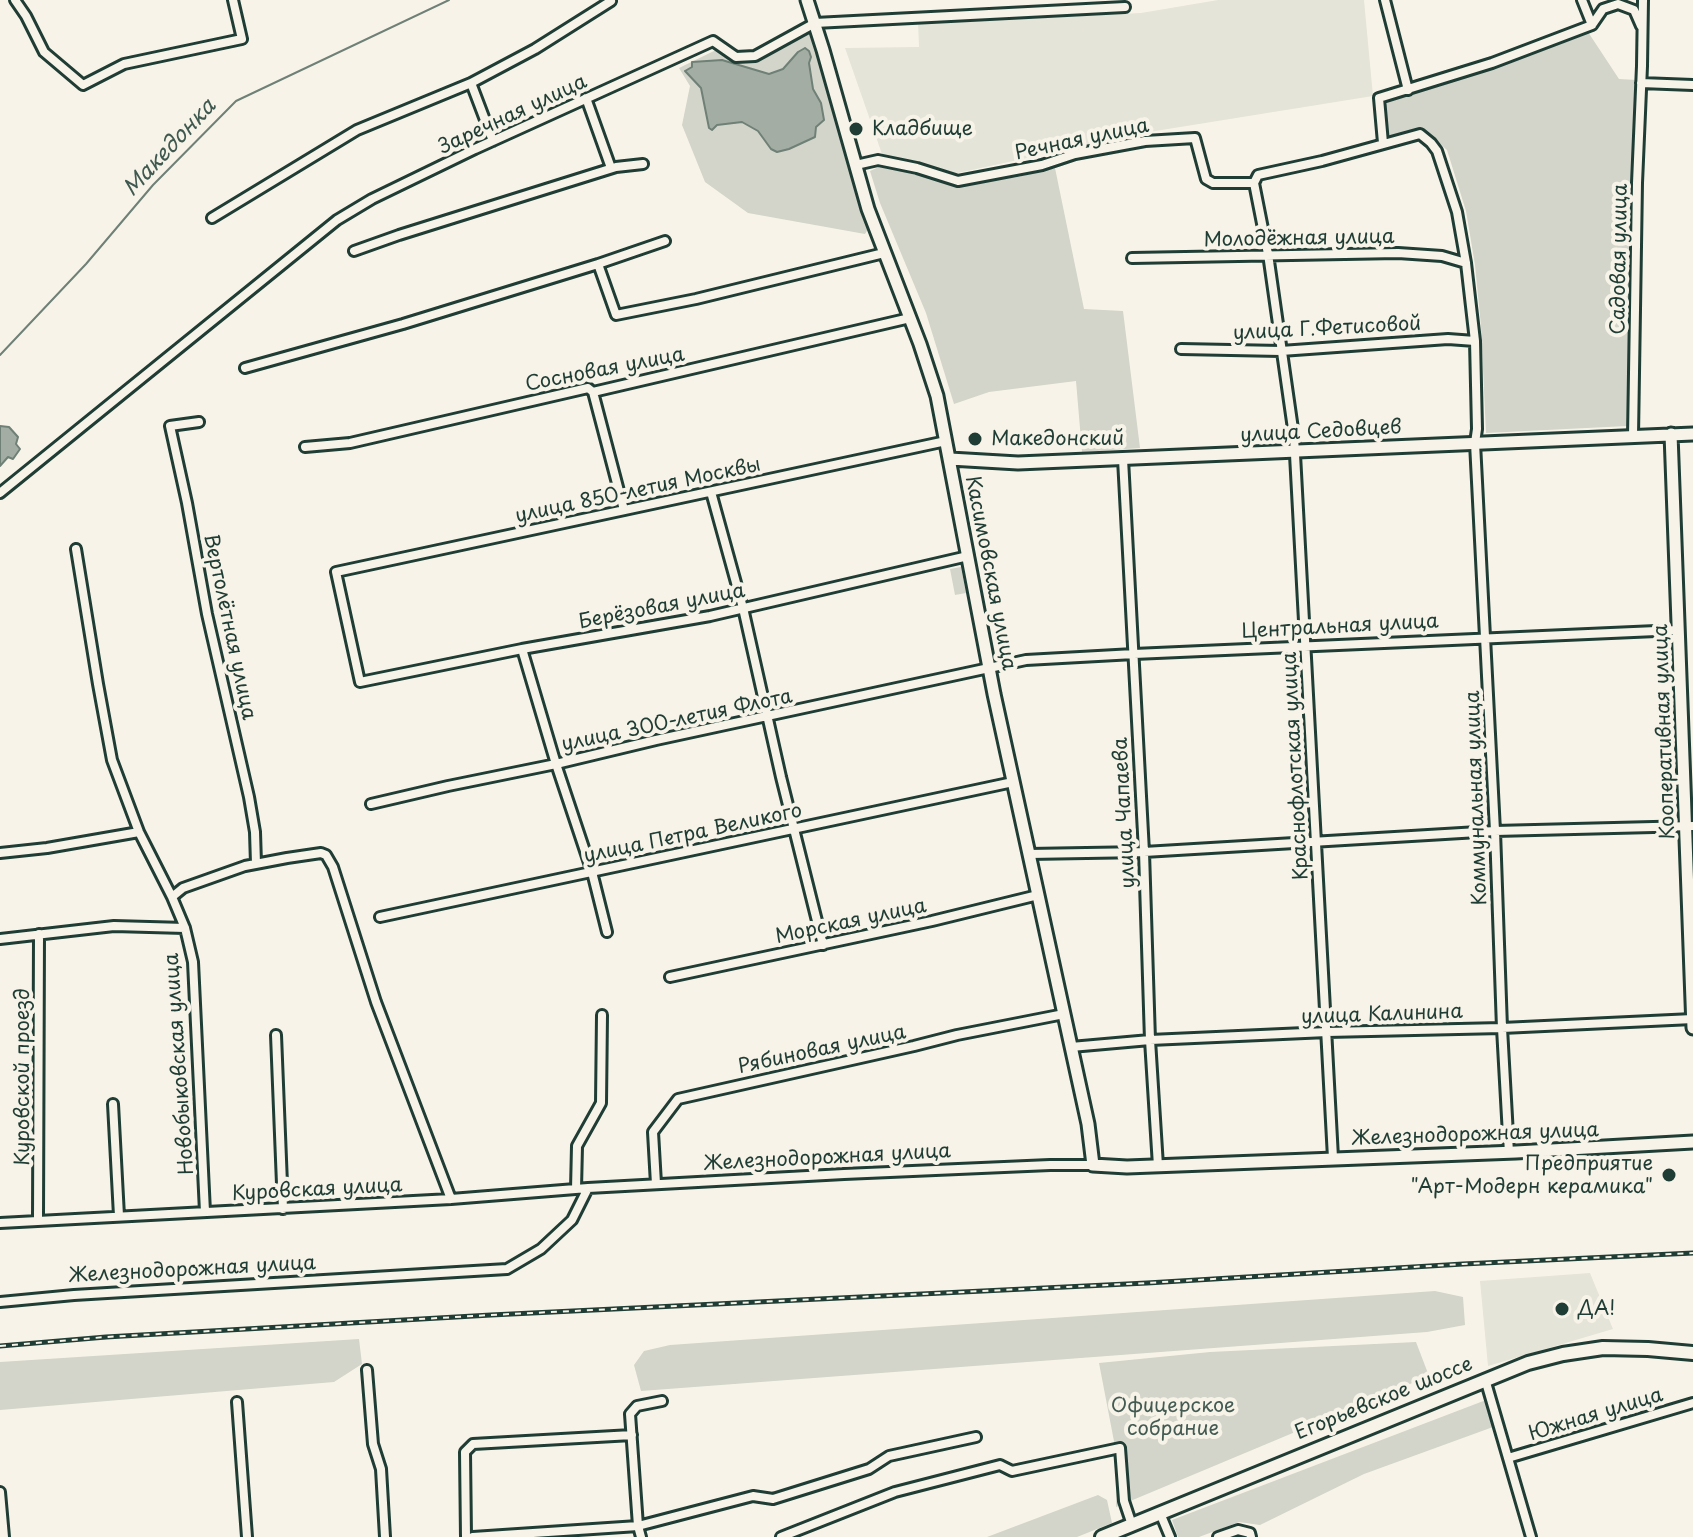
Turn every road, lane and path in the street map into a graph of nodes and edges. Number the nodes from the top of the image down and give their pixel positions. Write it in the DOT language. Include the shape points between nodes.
graph roads {
  1 [pos="15,0"];
  2 [pos="233,0"];
  3 [pos="807,0"];
  4 [pos="1385,0"];
  5 [pos="1582,0"];
  6 [pos="1643,0"];
  7 [pos="611,1"];
  8 [pos="1125,7"];
  9 [pos="815,23"];
  10 [pos="1592,25"];
  11 [pos="1641,27"];
  12 [pos="471,83"];
  13 [pos="1641,83"];
  14 [pos="1693,85"];
  15 [pos="1408,90"];
  16 [pos="586,98"];
  17 [pos="1420,134"];
  18 [pos="493,141"];
  19 [pos="1383,143"];
  20 [pos="643,164"];
  21 [pos="856,165"];
  22 [pos="611,168"];
  23 [pos="1254,183"];
  24 [pos="212,218"];
  25 [pos="665,241"];
  26 [pos="354,251"];
  27 [pos="884,253"];
  28 [pos="1268,254"];
  29 [pos="1132,258"];
  30 [pos="1466,263"];
  31 [pos="598,264"];
  32 [pos="910,318"];
  33 [pos="1475,341"];
  34 [pos="1181,349"];
  35 [pos="1281,351"];
  36 [pos="245,368"];
  37 [pos="593,392"];
  38 [pos="199,422"];
  39 [pos="1671,434"];
  40 [pos="1693,434"];
  41 [pos="1633,436"];
  42 [pos="946,441"];
  43 [pos="1475,443"];
  44 [pos="305,447"];
  45 [pos="1294,451"];
  46 [pos="950,459"];
  47 [pos="1123,459"];
  48 [pos="711,492"];
  49 [pos="0,493"];
  50 [pos="624,510"];
  51 [pos="76,549"];
  52 [pos="968,556"];
  53 [pos="743,608"];
  54 [pos="1679,630"];
  55 [pos="1693,630"];
  56 [pos="1486,639"];
  57 [pos="1306,647"];
  58 [pos="522,649"];
  59 [pos="1134,654"];
  60 [pos="989,667"];
  61 [pos="360,682"];
  62 [pos="767,717"];
  63 [pos="556,764"];
  64 [pos="1013,782"];
  65 [pos="371,804"];
  66 [pos="1690,826"];
  67 [pos="794,830"];
  68 [pos="1495,831"];
  69 [pos="139,832"];
  70 [pos="1315,843"];
  71 [pos="1144,852"];
  72 [pos="0,853"];
  73 [pos="1029,854"];
  74 [pos="256,864"];
  75 [pos="592,872"];
  76 [pos="1038,895"];
  77 [pos="172,897"];
  78 [pos="380,917"];
  79 [pos="185,928"];
  80 [pos="607,932"];
  81 [pos="39,934"];
  82 [pos="0,939"];
  83 [pos="823,945"];
  84 [pos="670,977"];
  85 [pos="1064,1014"];
  86 [pos="602,1015"];
  87 [pos="1693,1019"];
  88 [pos="1502,1028"];
  89 [pos="1693,1028"];
  90 [pos="1327,1032"];
  91 [pos="276,1035"];
  92 [pos="1150,1040"];
  93 [pos="1071,1047"];
  94 [pos="113,1104"];
  95 [pos="1693,1142"];
  96 [pos="1509,1153"];
  97 [pos="1333,1158"];
  98 [pos="1093,1165"];
  99 [pos="1158,1166"];
  100 [pos="656,1184"];
  101 [pos="588,1188"];
  102 [pos="576,1189"];
  103 [pos="451,1199"];
  104 [pos="283,1209"];
  105 [pos="205,1212"];
  106 [pos="119,1216"];
  107 [pos="38,1220"];
  108 [pos="0,1223"];
  109 [pos="0,1302"];
  110 [pos="1693,1353"];
  111 [pos="367,1370"];
  112 [pos="1485,1379"];
  113 [pos="662,1401"];
  114 [pos="237,1402"];
  115 [pos="1693,1403"];
  116 [pos="632,1435"];
  117 [pos="976,1437"];
  118 [pos="1508,1458"];
  119 [pos="0,1492"];
  120 [pos="1160,1513"];
  121 [pos="1132,1525"];
  122 [pos="638,1526"];
  123 [pos="1251,1535"];
  124 [pos="4,1537"];
  125 [pos="247,1537"];
  126 [pos="385,1537"];
  127 [pos="466,1537"];
  128 [pos="473,1537"];
  129 [pos="641,1537"];
  130 [pos="781,1537"];
  131 [pos="1102,1537"];
  132 [pos="1170,1537"];
  133 [pos="1218,1537"];
  134 [pos="1531,1537"];
  1 -- 2 [label="street" via="44,52 83,85 124,64 242,39"];
  3 -- 9 [label="main road, Касимовская улица"];
  4 -- 15 [label="street"];
  5 -- 10 [label="street"];
  6 -- 11 [label="street, Садовая улица"];
  7 -- 12 [label="street"];
  8 -- 9 [label="street, Заречная улица"];
  9 -- 16 [label="street, Заречная улица" via="755,56 736,57 713,41"];
  9 -- 21 [label="main road, Касимовская улица"];
  10 -- 11 [label="street" via="1603,9 1618,4 1634,10"];
  10 -- 15 [label="street"];
  11 -- 13 [label="street, Садовая улица"];
  12 -- 18 [label="street"];
  12 -- 24 [label="street" via="357,130"];
  13 -- 14 [label="street"];
  13 -- 41 [label="street, Садовая улица"];
  15 -- 19 [label="street" via="1379,98"];
  16 -- 18 [label="street, Заречная улица"];
  16 -- 22 [label="street"];
  17 -- 19 [label="street, Речная улица"];
  17 -- 30 [label="street, Коммунальная улица" via="1437,151 1457,212"];
  18 -- 49 [label="street, Заречная улица" via="337,220"];
  19 -- 23 [label="street, Речная улица" via="1258,175"];
  20 -- 22 [label="street"];
  21 -- 23 [label="street, Речная улица" via="878,160 958,181 1145,141 1195,138 1206,179"];
  21 -- 27 [label="main road, Касимовская улица"];
  22 -- 26 [label="street"];
  23 -- 28 [label="street, Краснофлотская улица"];
  25 -- 31 [label="street"];
  27 -- 31 [label="street" via="616,315"];
  27 -- 32 [label="main road, Касимовская улица"];
  28 -- 29 [label="street, Молодёжная улица"];
  28 -- 30 [label="street, Молодёжная улица" via="1398,253"];
  28 -- 35 [label="street, Краснофлотская улица"];
  30 -- 33 [label="street, Коммунальная улица"];
  31 -- 36 [label="street"];
  32 -- 37 [label="street, Сосновая улица"];
  32 -- 42 [label="main road, Касимовская улица" via="932,378"];
  33 -- 35 [label="street, улица Г.Фетисовой"];
  33 -- 43 [label="street, Коммунальная улица"];
  34 -- 35 [label="street, улица Г.Фетисовой"];
  35 -- 45 [label="street, Краснофлотская улица"];
  37 -- 44 [label="street, Сосновая улица" via="588,388 350,443"];
  37 -- 50 [label="street"];
  38 -- 74 [label="street, Вертолётная улица" via="170,426 249,797"];
  39 -- 40 [label="main road, улица Седовцев"];
  39 -- 41 [label="main road, улица Седовцев"];
  39 -- 54 [label="main road, Кооперативная улица"];
  41 -- 43 [label="main road, улица Седовцев"];
  42 -- 46 [label="main road, Касимовская улица"];
  42 -- 48 [label="street, улица 850-летия Москвы"];
  43 -- 45 [label="main road, улица Седовцев"];
  43 -- 56 [label="street, Коммунальная улица"];
  45 -- 47 [label="main road, улица Седовцев"];
  45 -- 57 [label="street, Краснофлотская улица"];
  46 -- 47 [label="main road, улица Седовцев"];
  46 -- 52 [label="main road, Касимовская улица"];
  47 -- 59 [label="street, улица Чапаева"];
  48 -- 50 [label="street, улица 850-летия Москвы"];
  48 -- 53 [label="street"];
  50 -- 61 [label="street, улица 850-летия Москвы" via="336,572"];
  51 -- 69 [label="street, Новобыковская улица" via="112,760"];
  52 -- 53 [label="street, Берёзовая улица"];
  52 -- 60 [label="main road, Касимовская улица"];
  53 -- 58 [label="street, Берёзовая улица"];
  53 -- 62 [label="street"];
  54 -- 55 [label="main road, Центральная улица"];
  54 -- 56 [label="street, Центральная улица"];
  54 -- 66 [label="main road, Кооперативная улица"];
  56 -- 57 [label="street, Центральная улица"];
  56 -- 68 [label="street, Коммунальная улица"];
  57 -- 59 [label="street, Центральная улица"];
  57 -- 70 [label="street, Краснофлотская улица"];
  58 -- 61 [label="street, Берёзовая улица"];
  58 -- 63 [label="street"];
  59 -- 60 [label="street, Центральная улица"];
  59 -- 71 [label="street, улица Чапаева"];
  60 -- 62 [label="street, улица 300-летия Флота"];
  60 -- 64 [label="main road, Касимовская улица"];
  62 -- 63 [label="street, улица 300-летия Флота"];
  62 -- 67 [label="street"];
  63 -- 65 [label="street, улица 300-летия Флота"];
  63 -- 75 [label="street"];
  64 -- 67 [label="street, улица Петра Великого"];
  64 -- 73 [label="main road, Касимовская улица"];
  66 -- 68 [label="street"];
  66 -- 87 [label="main road, Кооперативная улица"];
  67 -- 75 [label="street, улица Петра Великого"];
  67 -- 83 [label="street"];
  68 -- 70 [label="street"];
  68 -- 88 [label="street, Коммунальная улица"];
  69 -- 72 [label="street"];
  69 -- 77 [label="street, Новобыковская улица"];
  70 -- 71 [label="street"];
  70 -- 90 [label="street, Краснофлотская улица"];
  71 -- 73 [label="street"];
  71 -- 92 [label="street, улица Чапаева"];
  73 -- 76 [label="main road, Касимовская улица"];
  74 -- 77 [label="street" via="183,888"];
  74 -- 103 [label="street" via="321,853 329,858 376,1002"];
  75 -- 78 [label="street, улица Петра Великого"];
  75 -- 80 [label="street"];
  76 -- 83 [label="street, Морская улица"];
  76 -- 85 [label="main road, Касимовская улица"];
  77 -- 79 [label="street, Новобыковская улица"];
  79 -- 81 [label="street" via="114,926"];
  79 -- 105 [label="street, Новобыковская улица" via="193,962"];
  81 -- 82 [label="street"];
  81 -- 107 [label="street, Куровской проезд"];
  83 -- 84 [label="street, Морская улица"];
  85 -- 93 [label="main road, Касимовская улица"];
  85 -- 100 [label="street, Рябиновая улица" via="678,1099 653,1132"];
  86 -- 102 [label="street" via="601,1103 577,1146"];
  87 -- 88 [label="street, улица Калинина"];
  87 -- 89 [label="main road, Кооперативная улица"];
  88 -- 90 [label="street, улица Калинина"];
  88 -- 96 [label="street, Коммунальная улица"];
  90 -- 92 [label="street, улица Калинина"];
  90 -- 97 [label="street, Краснофлотская улица"];
  91 -- 104 [label="street"];
  92 -- 93 [label="street, улица Калинина"];
  92 -- 99 [label="street, улица Чапаева"];
  93 -- 98 [label="main road, Касимовская улица"];
  94 -- 106 [label="street"];
  95 -- 96 [label="main road, Железнодорожная улица"];
  96 -- 97 [label="main road, Железнодорожная улица"];
  97 -- 99 [label="main road, Железнодорожная улица"];
  98 -- 99 [label="main road, Железнодорожная улица"];
  98 -- 100 [label="street, Железнодорожная улица"];
  100 -- 101 [label="street, Железнодорожная улица"];
  101 -- 102 [label="street, Куровская улица"];
  101 -- 109 [label="street, Железнодорожная улица" via="572,1220 541,1249 507,1269"];
  102 -- 103 [label="street, Куровская улица"];
  103 -- 104 [label="street, Куровская улица"];
  104 -- 105 [label="street, Куровская улица"];
  105 -- 106 [label="street, Куровская улица"];
  106 -- 107 [label="street, Куровская улица"];
  107 -- 108 [label="street, Куровская улица"];
  110 -- 112 [label="main road, Егорьевское шоссе" via="1581,1350"];
  111 -- 126 [label="street"];
  112 -- 118 [label="street"];
  112 -- 120 [label="main road, Егорьевское шоссе"];
  113 -- 116 [label="street" via="637,1406 630,1414"];
  114 -- 125 [label="street"];
  115 -- 118 [label="street, Южная улица"];
  116 -- 122 [label="street"];
  116 -- 127 [label="street" via="473,1444 465,1452"];
  117 -- 122 [label="street" via="889,1456 869,1469 773,1499 753,1496"];
  118 -- 134 [label="street"];
  119 -- 124 [label="street"];
  120 -- 121 [label="main road, Егорьевское шоссе"];
  120 -- 132 [label="street"];
  121 -- 130 [label="street" via="1124,1501 1120,1448 1012,1471 1000,1465 895,1492"];
  121 -- 131 [label="main road, Егорьевское шоссе"];
  122 -- 128 [label="street"];
  122 -- 129 [label="street"];
  123 -- 133 [label="street" via="1238,1530"];
}
